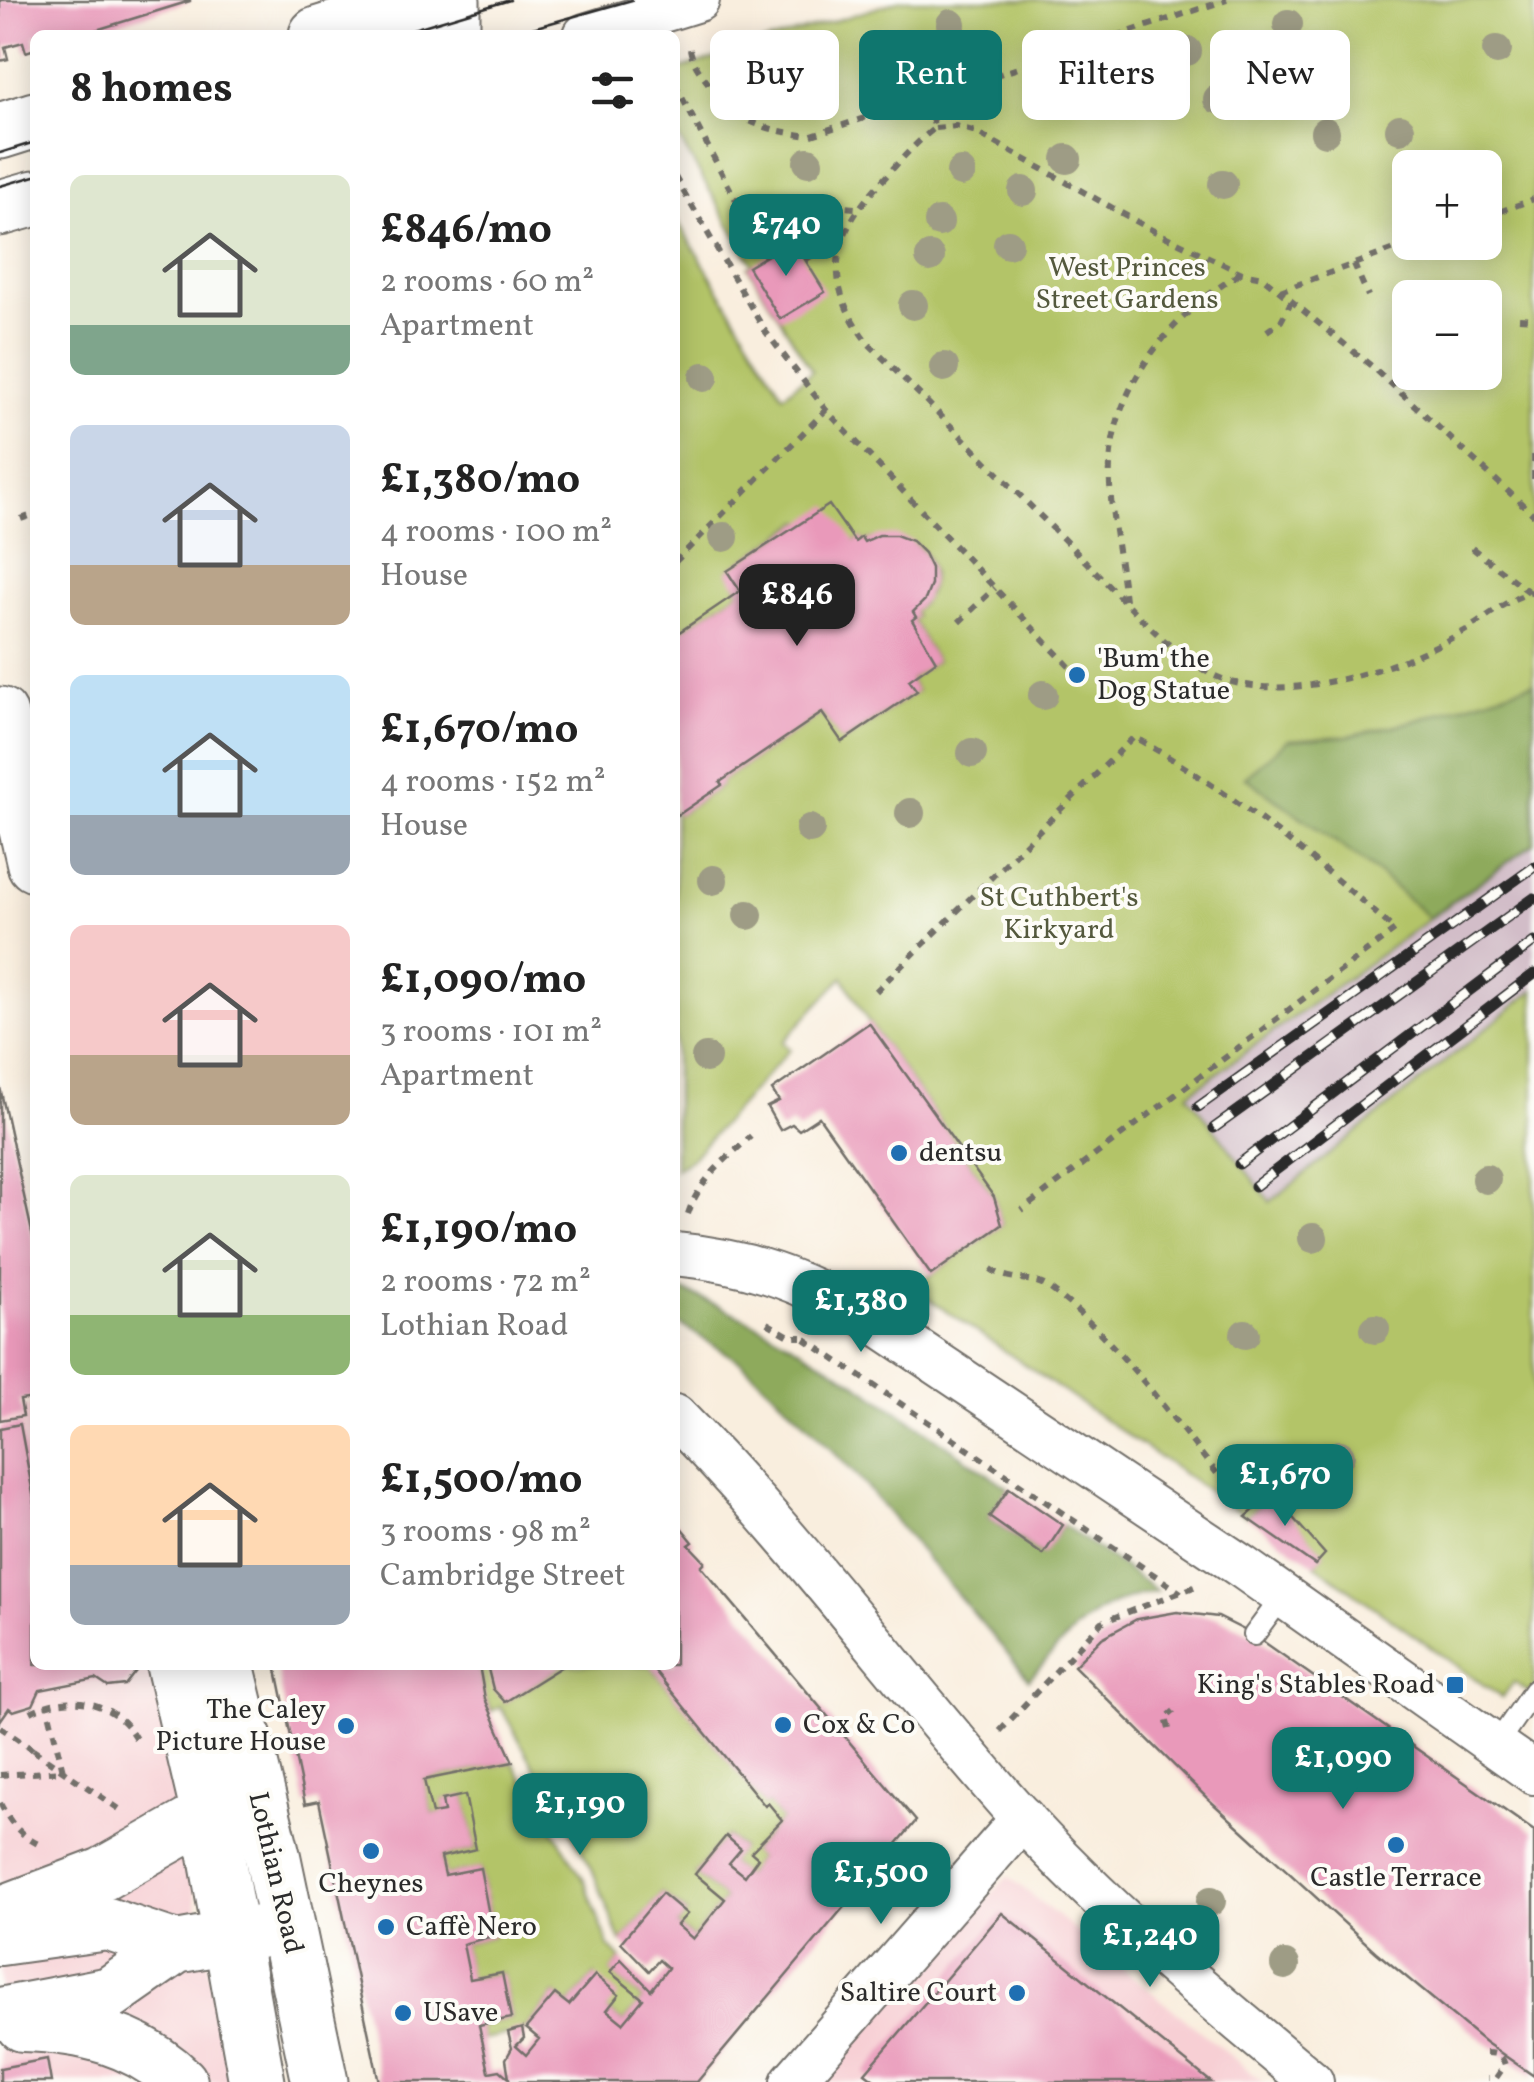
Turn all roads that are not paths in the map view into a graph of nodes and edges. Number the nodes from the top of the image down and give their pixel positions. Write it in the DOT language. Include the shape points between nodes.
graph roads {
  1 [pos="437,0"];
  2 [pos="452,0"];
  3 [pos="698,0"];
  4 [pos="347,20"];
  5 [pos="452,30"];
  6 [pos="601,30"];
  7 [pos="30,122"];
  8 [pos="0,131"];
  9 [pos="30,199"];
  10 [pos="0,208"];
  11 [pos="0,715"];
  12 [pos="30,843"];
  13 [pos="680,1255"];
  14 [pos="680,1421"];
  15 [pos="1283,1596"];
  16 [pos="1254,1635"];
  17 [pos="175,1670"];
  18 [pos="227,1670"];
  19 [pos="1534,1690"];
  20 [pos="1496,1746"];
  21 [pos="1534,1773"];
  22 [pos="209,1814"];
  23 [pos="1024,1818"];
  24 [pos="0,1913"];
  25 [pos="287,1927"];
  26 [pos="232,1938"];
  27 [pos="0,1939"];
  28 [pos="176,1947"];
  29 [pos="0,2014"];
  30 [pos="0,2025"];
  31 [pos="181,2082"];
  32 [pos="257,2082"];
  33 [pos="320,2082"];
  34 [pos="792,2082"];
  35 [pos="1312,2082"];
  1 -- 4 [label="street"];
  2 -- 5 [label="main road"];
  3 -- 6 [label="street"];
  7 -- 8 [label="main road"];
  9 -- 10 [label="main road"];
  11 -- 12 [label="main road"];
  13 -- 15 [label="street" via="750,1265 800,1282 893,1332"];
  14 -- 23 [label="street" via="747,1490"];
  15 -- 16 [label="lane"];
  15 -- 20 [label="street"];
  17 -- 22 [label="main road, Lothian Road"];
  18 -- 25 [label="main road, Lothian Road"];
  19 -- 20 [label="lane"];
  20 -- 21 [label="street"];
  22 -- 24 [label="street" via="103,1874"];
  22 -- 26 [label="main road, Lothian Road"];
  23 -- 34 [label="street"];
  23 -- 35 [label="street" via="1185,1974"];
  25 -- 26 [label="street"];
  25 -- 33 [label="main road, Lothian Road"];
  26 -- 28 [label="street"];
  26 -- 32 [label="main road, Lothian Road"];
  27 -- 28 [label="street" via="107,1924"];
  28 -- 29 [label="street" via="110,1993"];
  30 -- 31 [label="street" via="55,2026 127,2043"];
}
